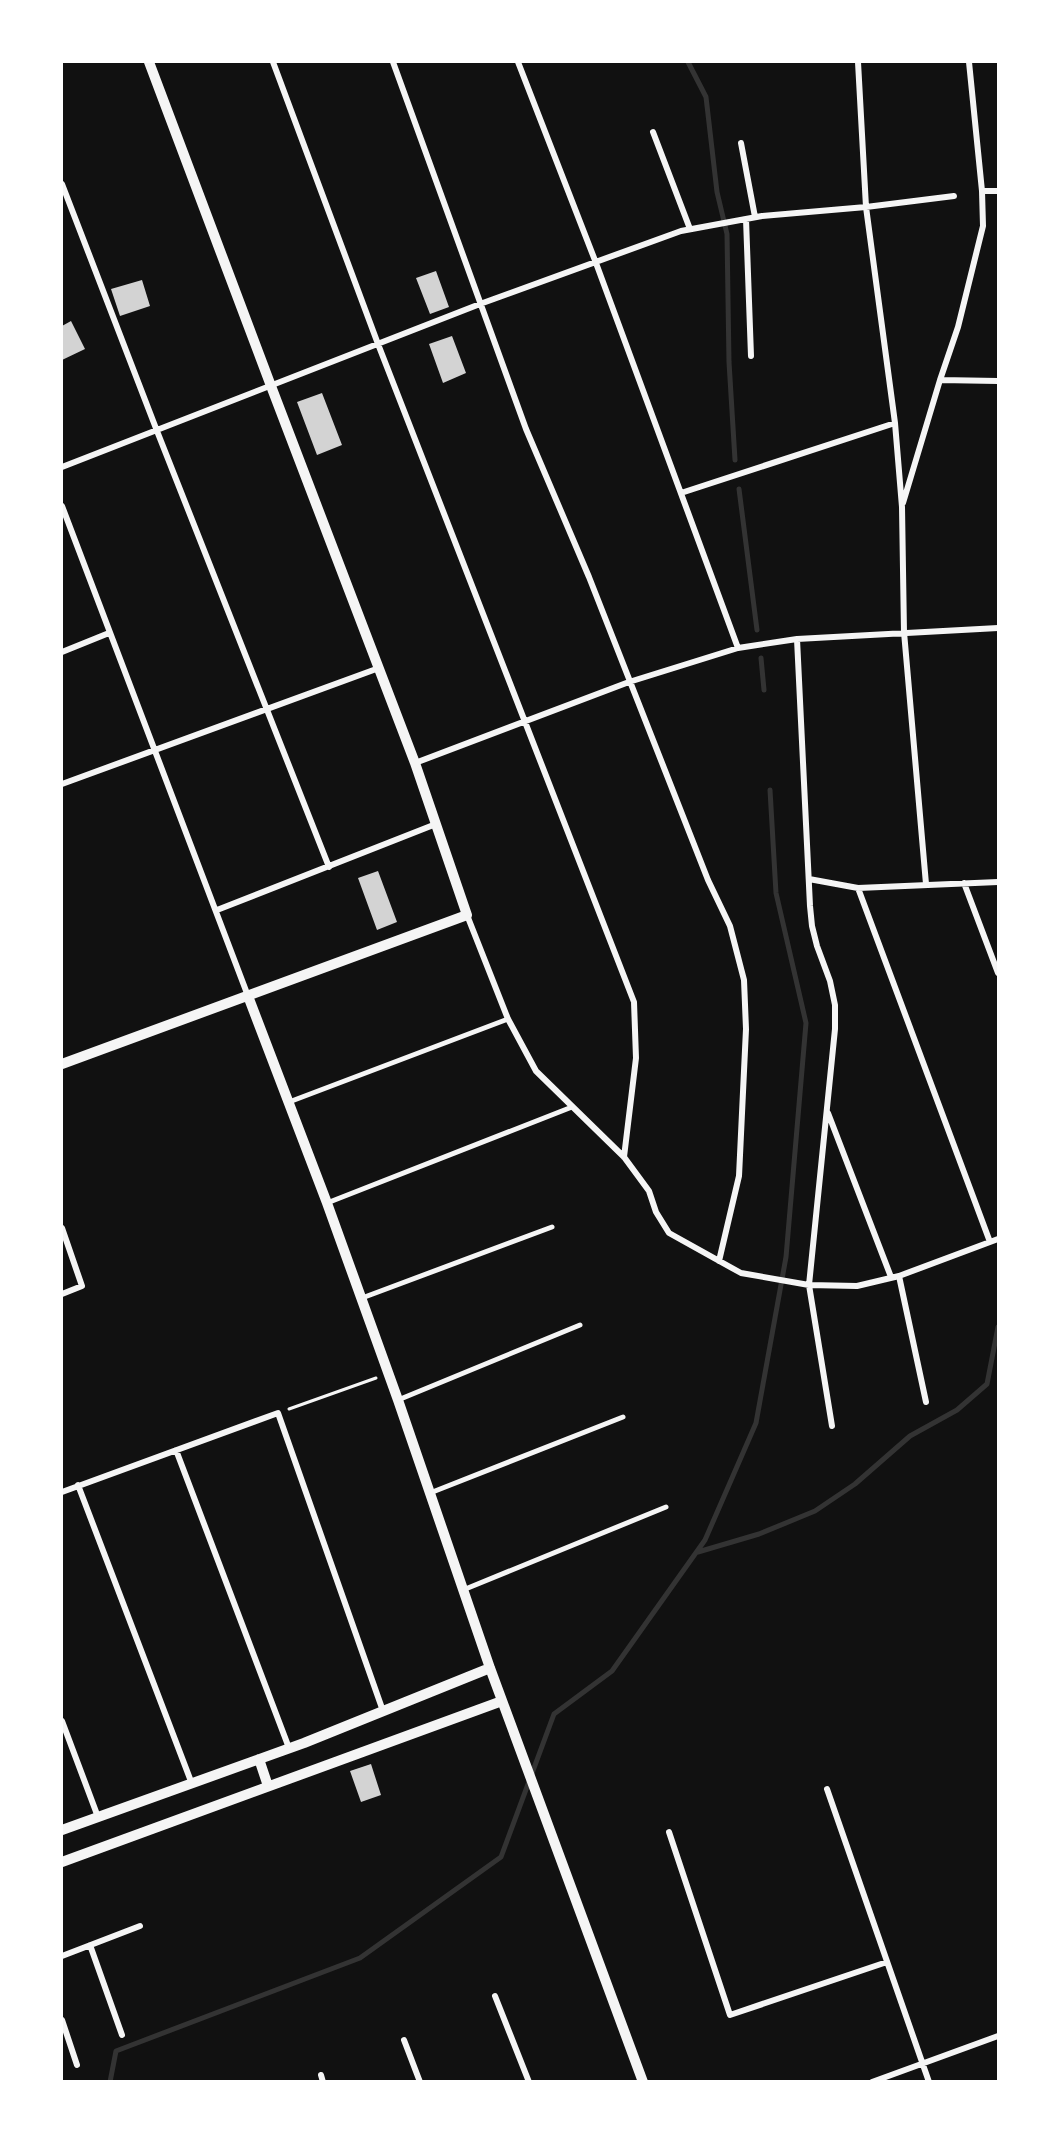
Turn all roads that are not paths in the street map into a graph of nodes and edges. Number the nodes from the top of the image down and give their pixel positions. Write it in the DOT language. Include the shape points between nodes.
graph roads {
  1 [pos="149,62"];
  2 [pos="273,62"];
  3 [pos="393,62"];
  4 [pos="518,62"];
  5 [pos="858,62"];
  6 [pos="969,62"];
  7 [pos="653,132"];
  8 [pos="741,143"];
  9 [pos="62,184"];
  10 [pos="982,191"];
  11 [pos="999,191"];
  12 [pos="954,195"];
  13 [pos="866,207"];
  14 [pos="755,218"];
  15 [pos="746,219"];
  16 [pos="690,230"];
  17 [pos="596,263"];
  18 [pos="480,304"];
  19 [pos="378,344"];
  20 [pos="751,356"];
  21 [pos="940,380"];
  22 [pos="999,381"];
  23 [pos="271,386"];
  24 [pos="895,423"];
  25 [pos="157,431"];
  26 [pos="62,466"];
  27 [pos="681,493"];
  28 [pos="62,506"];
  29 [pos="902,507"];
  30 [pos="999,628"];
  31 [pos="904,632"];
  32 [pos="109,633"];
  33 [pos="797,639"];
  34 [pos="738,648"];
  35 [pos="62,652"];
  36 [pos="379,668"];
  37 [pos="629,682"];
  38 [pos="268,709"];
  39 [pos="525,722"];
  40 [pos="155,750"];
  41 [pos="415,763"];
  42 [pos="62,784"];
  43 [pos="436,824"];
  44 [pos="329,867"];
  45 [pos="809,879"];
  46 [pos="999,882"];
  47 [pos="964,883"];
  48 [pos="926,884"];
  49 [pos="858,888"];
  50 [pos="217,910"];
  51 [pos="467,915"];
  52 [pos="999,973"];
  53 [pos="248,996"];
  54 [pos="507,1019"];
  55 [pos="62,1064"];
  56 [pos="289,1102"];
  57 [pos="572,1107"];
  58 [pos="827,1109"];
  59 [pos="624,1158"];
  60 [pos="327,1203"];
  61 [pos="552,1227"];
  62 [pos="62,1228"];
  63 [pos="999,1239"];
  64 [pos="990,1242"];
  65 [pos="719,1261"];
  66 [pos="899,1276"];
  67 [pos="891,1277"];
  68 [pos="809,1285"];
  69 [pos="62,1294"];
  70 [pos="362,1298"];
  71 [pos="580,1325"];
  72 [pos="398,1400"];
  73 [pos="926,1402"];
  74 [pos="623,1417"];
  75 [pos="832,1426"];
  76 [pos="176,1450"];
  77 [pos="78,1485"];
  78 [pos="62,1492"];
  79 [pos="430,1493"];
  80 [pos="666,1507"];
  81 [pos="463,1590"];
  82 [pos="490,1668"];
  83 [pos="502,1701"];
  84 [pos="383,1711"];
  85 [pos="62,1721"];
  86 [pos="289,1748"];
  87 [pos="259,1759"];
  88 [pos="192,1784"];
  89 [pos="268,1786"];
  90 [pos="827,1789"];
  91 [pos="98,1817"];
  92 [pos="62,1830"];
  93 [pos="669,1832"];
  94 [pos="62,1862"];
  95 [pos="140,1926"];
  96 [pos="90,1945"];
  97 [pos="62,1956"];
  98 [pos="886,1962"];
  99 [pos="495,1996"];
  100 [pos="62,2020"];
  101 [pos="122,2035"];
  102 [pos="999,2036"];
  103 [pos="404,2040"];
  104 [pos="923,2063"];
  105 [pos="77,2065"];
  106 [pos="420,2082"];
  107 [pos="529,2082"];
  108 [pos="643,2082"];
  109 [pos="872,2082"];
  110 [pos="929,2082"];
  1 -- 23 [label="street"];
  2 -- 19 [label="street"];
  3 -- 18 [label="street"];
  4 -- 17 [label="street"];
  5 -- 13 [label="street"];
  6 -- 10 [label="street"];
  7 -- 16 [label="street"];
  8 -- 14 [label="street"];
  9 -- 25 [label="street"];
  10 -- 11 [label="street"];
  10 -- 21 [label="street" via="983,226 958,327"];
  12 -- 13 [label="street"];
  13 -- 14 [label="street"];
  13 -- 24 [label="street"];
  14 -- 15 [label="street"];
  15 -- 16 [label="street"];
  15 -- 20 [label="street"];
  16 -- 17 [label="street"];
  17 -- 18 [label="street"];
  17 -- 27 [label="street"];
  18 -- 19 [label="street"];
  18 -- 37 [label="street" via="526,429"];
  19 -- 23 [label="street"];
  19 -- 39 [label="street"];
  21 -- 22 [label="street"];
  21 -- 29 [label="street"];
  23 -- 25 [label="street"];
  23 -- 36 [label="street"];
  24 -- 27 [label="street"];
  24 -- 29 [label="street"];
  25 -- 26 [label="street"];
  25 -- 38 [label="street"];
  27 -- 34 [label="street"];
  28 -- 32 [label="street"];
  29 -- 31 [label="street"];
  30 -- 31 [label="street"];
  31 -- 33 [label="street"];
  31 -- 48 [label="street"];
  32 -- 35 [label="street"];
  32 -- 40 [label="street"];
  33 -- 34 [label="street"];
  33 -- 45 [label="street"];
  34 -- 37 [label="street"];
  36 -- 38 [label="street"];
  36 -- 41 [label="street"];
  37 -- 39 [label="street"];
  37 -- 65 [label="street" via="730,926 744,980 746,1029 739,1176"];
  38 -- 40 [label="street"];
  38 -- 44 [label="street"];
  39 -- 41 [label="street"];
  39 -- 59 [label="street" via="634,1002 636,1058"];
  40 -- 42 [label="street"];
  40 -- 50 [label="street"];
  41 -- 43 [label="street"];
  43 -- 44 [label="street"];
  43 -- 51 [label="street"];
  44 -- 50 [label="street"];
  45 -- 49 [label="street"];
  45 -- 58 [label="street" via="812,926 835,1005"];
  46 -- 47 [label="street"];
  47 -- 48 [label="street"];
  47 -- 52 [label="street"];
  48 -- 49 [label="street"];
  49 -- 64 [label="street"];
  50 -- 53 [label="street"];
  51 -- 53 [label="street"];
  51 -- 54 [label="street"];
  53 -- 55 [label="street"];
  53 -- 56 [label="street"];
  54 -- 56 [label="street"];
  54 -- 57 [label="street" via="536,1071"];
  56 -- 60 [label="street"];
  57 -- 59 [label="street"];
  57 -- 60 [label="street"];
  58 -- 67 [label="street"];
  58 -- 68 [label="street"];
  59 -- 65 [label="street" via="649,1191 669,1233"];
  60 -- 70 [label="street"];
  61 -- 70 [label="street"];
  62 -- 69 [label="street" via="82,1286"];
  63 -- 64 [label="street"];
  64 -- 66 [label="street"];
  65 -- 68 [label="street" via="741,1272"];
  66 -- 67 [label="street"];
  66 -- 73 [label="street"];
  67 -- 68 [label="street" via="857,1286"];
  68 -- 75 [label="street"];
  70 -- 72 [label="street"];
  71 -- 72 [label="street"];
  72 -- 79 [label="street"];
  74 -- 79 [label="street"];
  76 -- 77 [label="street"];
  76 -- 84 [label="street" via="278,1413"];
  76 -- 86 [label="street"];
  77 -- 78 [label="street"];
  77 -- 88 [label="street"];
  79 -- 81 [label="street"];
  80 -- 81 [label="street"];
  81 -- 82 [label="street"];
  82 -- 83 [label="street"];
  82 -- 84 [label="street"];
  83 -- 89 [label="street"];
  83 -- 108 [label="street"];
  84 -- 86 [label="street"];
  85 -- 91 [label="street"];
  86 -- 87 [label="street"];
  87 -- 88 [label="street"];
  87 -- 89 [label="street"];
  88 -- 91 [label="street"];
  89 -- 94 [label="street"];
  90 -- 98 [label="street"];
  91 -- 92 [label="street"];
  93 -- 98 [label="street" via="730,2015"];
  95 -- 96 [label="street"];
  96 -- 97 [label="street"];
  96 -- 101 [label="street"];
  98 -- 104 [label="street"];
  99 -- 107 [label="street"];
  100 -- 105 [label="street"];
  102 -- 104 [label="street"];
  103 -- 106 [label="street"];
  104 -- 109 [label="street"];
  104 -- 110 [label="street"];
}
